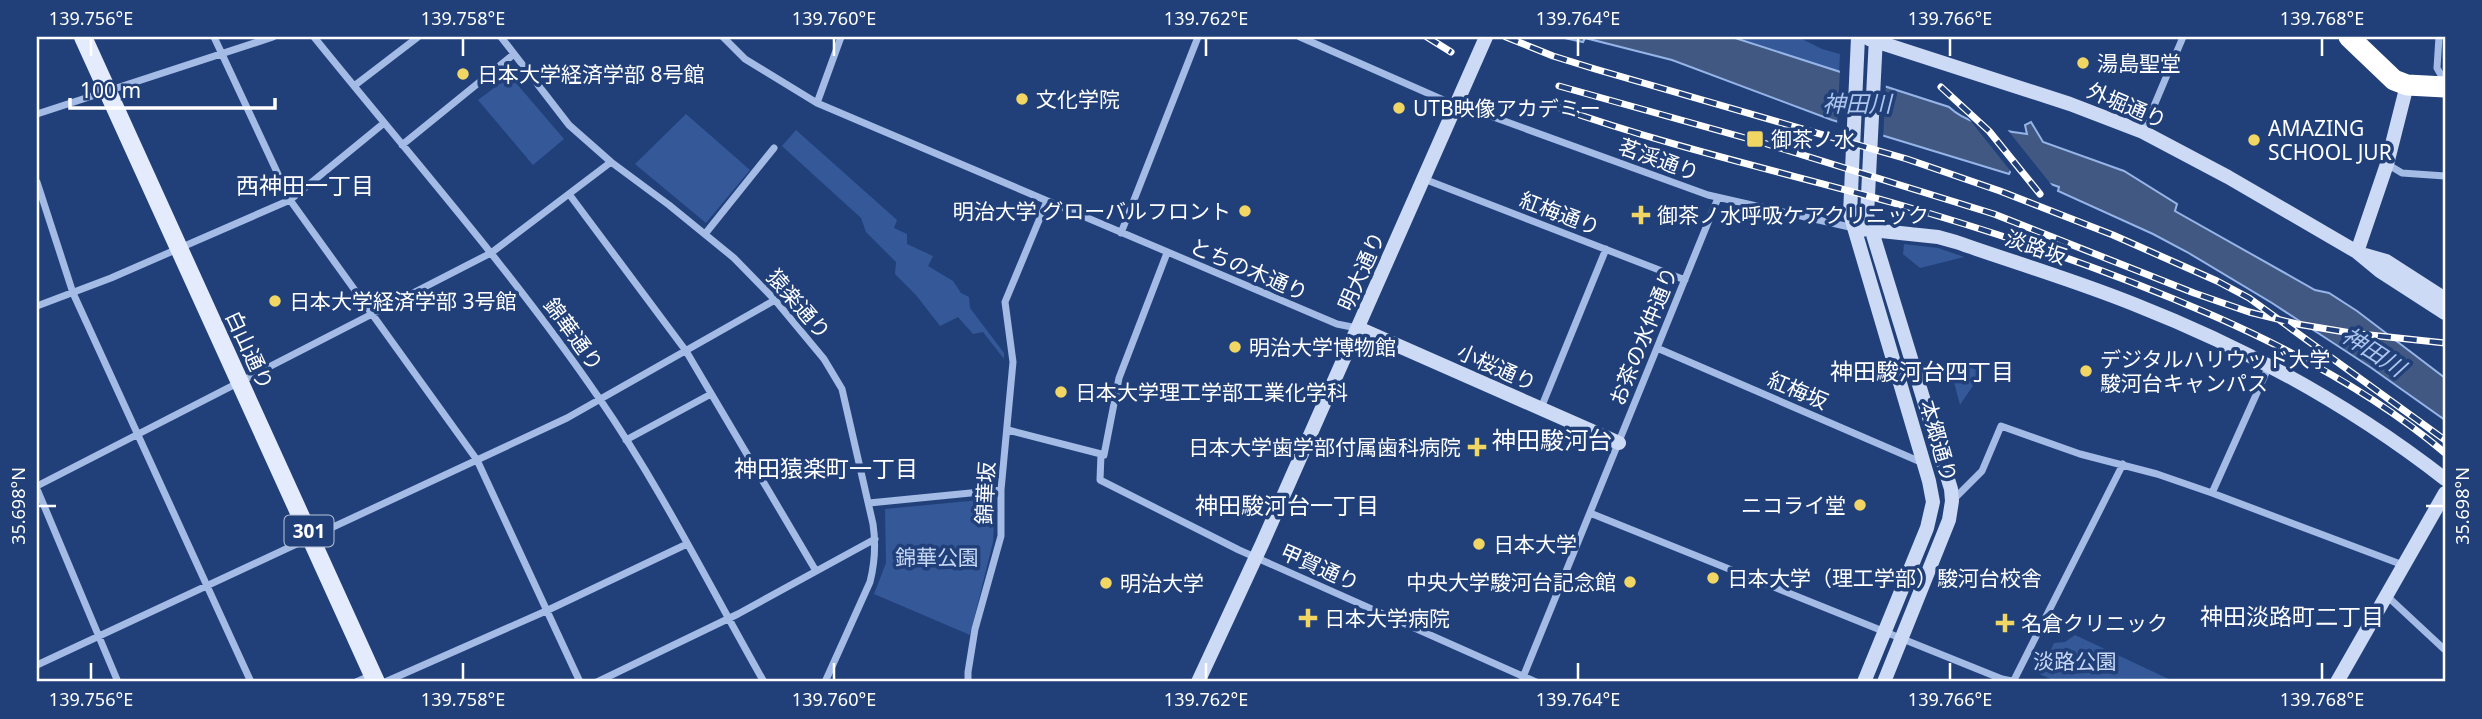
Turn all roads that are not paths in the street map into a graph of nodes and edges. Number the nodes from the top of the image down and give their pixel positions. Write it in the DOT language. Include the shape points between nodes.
graph roads {
  1 [pos="82,37"];
  2 [pos="214,37"];
  3 [pos="273,37"];
  4 [pos="314,37"];
  5 [pos="418,37"];
  6 [pos="501,37"];
  7 [pos="723,37"];
  8 [pos="841,37"];
  9 [pos="1198,37"];
  10 [pos="1300,37"];
  11 [pos="1486,37"];
  12 [pos="1861,37"];
  13 [pos="1876,37"];
  14 [pos="2183,37"];
  15 [pos="2349,37"];
  16 [pos="2439,37"];
  17 [pos="514,54"];
  18 [pos="221,55"];
  19 [pos="2407,85"];
  20 [pos="2445,85"];
  21 [pos="354,86"];
  22 [pos="106,91"];
  23 [pos="817,103"];
  24 [pos="1457,106"];
  25 [pos="37,114"];
  26 [pos="384,123"];
  27 [pos="2143,132"];
  28 [pos="402,145"];
  29 [pos="774,148"];
  30 [pos="611,162"];
  31 [pos="2387,164"];
  32 [pos="2445,176"];
  33 [pos="1424,179"];
  34 [pos="37,182"];
  35 [pos="569,194"];
  36 [pos="1718,198"];
  37 [pos="290,200"];
  38 [pos="1048,201"];
  39 [pos="1854,228"];
  40 [pos="1871,230"];
  41 [pos="1121,233"];
  42 [pos="705,234"];
  43 [pos="179,249"];
  44 [pos="1606,249"];
  45 [pos="2357,252"];
  46 [pos="491,253"];
  47 [pos="1167,253"];
  48 [pos="1685,280"];
  49 [pos="73,293"];
  50 [pos="2445,299"];
  51 [pos="775,300"];
  52 [pos="37,306"];
  53 [pos="2445,313"];
  54 [pos="373,314"];
  55 [pos="1358,328"];
  56 [pos="1657,348"];
  57 [pos="686,351"];
  58 [pos="2269,366"];
  59 [pos="239,382"];
  60 [pos="711,394"];
  61 [pos="601,400"];
  62 [pos="1540,409"];
  63 [pos="1007,430"];
  64 [pos="137,434"];
  65 [pos="626,440"];
  66 [pos="1619,443"];
  67 [pos="1101,454"];
  68 [pos="477,460"];
  69 [pos="1924,463"];
  70 [pos="2123,464"];
  71 [pos="2445,479"];
  72 [pos="37,487"];
  73 [pos="1001,491"];
  74 [pos="2445,493"];
  75 [pos="2212,494"];
  76 [pos="1952,500"];
  77 [pos="869,503"];
  78 [pos="1590,513"];
  79 [pos="310,536"];
  80 [pos="875,540"];
  81 [pos="687,544"];
  82 [pos="1256,557"];
  83 [pos="2404,566"];
  84 [pos="816,571"];
  85 [pos="207,585"];
  86 [pos="2387,596"];
  87 [pos="547,611"];
  88 [pos="728,619"];
  89 [pos="1885,632"];
  90 [pos="99,635"];
  91 [pos="1902,639"];
  92 [pos="2445,650"];
  93 [pos="37,665"];
  94 [pos="372,680"];
  95 [pos="1522,680"];
  96 [pos="118,682"];
  97 [pos="251,682"];
  98 [pos="580,682"];
  99 [pos="597,682"];
  100 [pos="764,682"];
  101 [pos="825,682"];
  102 [pos="968,682"];
  103 [pos="1198,682"];
  104 [pos="1536,682"];
  105 [pos="1864,682"];
  106 [pos="1884,682"];
  107 [pos="2014,682"];
  108 [pos="2337,682"];
  1 -- 22 [label="main road, 白山通り / 301"];
  2 -- 18 [label="street"];
  3 -- 18 [label="street"];
  4 -- 21 [label="street, 錦華通り"];
  5 -- 21 [label="street"];
  6 -- 17 [label="street, 猿楽通り"];
  7 -- 23 [label="street, とちの木通り" via="745,59"];
  8 -- 23 [label="street"];
  9 -- 41 [label="street"];
  10 -- 24 [label="street, 茗渓通り"];
  11 -- 24 [label="main road, 明大通り"];
  12 -- 27 [label="main road, 外堀通り"];
  12 -- 39 [label="main road, 本郷通り" via="1849,206"];
  13 -- 40 [label="main road, 本郷通り" via="1866,211"];
  14 -- 27 [label="street"];
  15 -- 19 [label="highway" via="2394,80"];
  16 -- 20 [label="street" via="2437,68"];
  17 -- 28 [label="street"];
  17 -- 30 [label="street, 猿楽通り" via="569,125"];
  18 -- 22 [label="street"];
  18 -- 37 [label="street"];
  19 -- 20 [label="highway"];
  19 -- 31 [label="main road"];
  21 -- 26 [label="street, 錦華通り"];
  22 -- 25 [label="street"];
  22 -- 43 [label="main road, 白山通り / 301"];
  23 -- 38 [label="street, とちの木通り"];
  24 -- 33 [label="main road, 明大通り"];
  24 -- 36 [label="street, 茗渓通り"];
  26 -- 28 [label="street, 錦華通り"];
  26 -- 37 [label="street"];
  27 -- 45 [label="main road, 外堀通り"];
  28 -- 46 [label="street, 錦華通り"];
  29 -- 42 [label="street"];
  30 -- 35 [label="street"];
  30 -- 42 [label="street, 猿楽通り"];
  31 -- 32 [label="street" via="2402,173"];
  31 -- 45 [label="main road"];
  33 -- 44 [label="street, 紅梅通り"];
  33 -- 55 [label="main road, 明大通り"];
  34 -- 49 [label="street"];
  35 -- 46 [label="street"];
  35 -- 57 [label="street"];
  36 -- 39 [label="street, 茗渓通り"];
  36 -- 48 [label="street, お茶の水仲通り"];
  37 -- 43 [label="street"];
  37 -- 54 [label="street"];
  38 -- 41 [label="street, とちの木通り"];
  38 -- 63 [label="street, 錦華坂" via="1005,302 1013,362"];
  39 -- 40 [label="main road, 淡路坂"];
  39 -- 69 [label="main road, 本郷通り"];
  40 -- 58 [label="main road, 淡路坂" via="1956,242 2136,304"];
  40 -- 76 [label="main road, 本郷通り"];
  41 -- 47 [label="street, とちの木通り"];
  42 -- 51 [label="street, 猿楽通り"];
  43 -- 49 [label="street"];
  43 -- 59 [label="main road, 白山通り / 301"];
  44 -- 48 [label="street, 紅梅通り"];
  44 -- 62 [label="street"];
  45 -- 50 [label="main road, 外堀通り" via="2386,261"];
  45 -- 53 [label="main road, 外堀通り"];
  46 -- 54 [label="street"];
  46 -- 61 [label="street, 錦華通り"];
  47 -- 55 [label="street, とちの木通り" via="1337,324"];
  47 -- 67 [label="street" via="1119,378"];
  48 -- 56 [label="street, お茶の水仲通り"];
  49 -- 52 [label="street"];
  49 -- 64 [label="street"];
  51 -- 57 [label="street"];
  51 -- 77 [label="street, 猿楽通り" via="824,359 842,389"];
  54 -- 59 [label="street"];
  54 -- 68 [label="street"];
  55 -- 62 [label="main road, 小桜通り"];
  55 -- 82 [label="main road, 明大通り"];
  56 -- 66 [label="street, お茶の水仲通り"];
  56 -- 69 [label="street, 紅梅坂"];
  57 -- 60 [label="street"];
  57 -- 61 [label="street"];
  58 -- 71 [label="main road, 淡路坂" via="2330,398"];
  58 -- 75 [label="street"];
  59 -- 64 [label="street"];
  59 -- 79 [label="main road, 白山通り / 301"];
  60 -- 65 [label="street"];
  60 -- 84 [label="street"];
  61 -- 65 [label="street, 錦華通り"];
  61 -- 68 [label="street"];
  62 -- 66 [label="main road, 小桜通り"];
  63 -- 67 [label="street"];
  63 -- 73 [label="street, 錦華坂"];
  64 -- 72 [label="street"];
  64 -- 85 [label="street"];
  65 -- 81 [label="street, 錦華通り"];
  66 -- 78 [label="street, お茶の水仲通り"];
  67 -- 82 [label="street, 甲賀通り" via="1100,480"];
  68 -- 79 [label="street"];
  68 -- 87 [label="street"];
  69 -- 89 [label="main road, 本郷通り" via="1933,509"];
  70 -- 75 [label="street"];
  70 -- 76 [label="street" via="2001,426 1982,471"];
  70 -- 107 [label="street"];
  72 -- 90 [label="street"];
  73 -- 77 [label="street"];
  73 -- 102 [label="street, 錦華坂" via="1001,536 975,629"];
  74 -- 83 [label="main road"];
  75 -- 83 [label="street"];
  76 -- 91 [label="main road, 本郷通り" via="1946,529"];
  77 -- 80 [label="street, 猿楽通り"];
  78 -- 89 [label="street"];
  78 -- 95 [label="street, お茶の水仲通り"];
  79 -- 85 [label="street"];
  79 -- 94 [label="main road, 白山通り / 301"];
  80 -- 84 [label="street"];
  80 -- 101 [label="street, 猿楽通り" via="870,582"];
  81 -- 87 [label="street"];
  81 -- 88 [label="street, 錦華通り"];
  82 -- 95 [label="street, 甲賀通り"];
  82 -- 103 [label="main road, 明大通り"];
  83 -- 86 [label="main road"];
  84 -- 88 [label="street"];
  85 -- 90 [label="street"];
  85 -- 97 [label="street"];
  86 -- 92 [label="street"];
  86 -- 108 [label="main road"];
  87 -- 94 [label="street"];
  87 -- 98 [label="street"];
  88 -- 99 [label="street"];
  88 -- 100 [label="street, 錦華通り"];
  89 -- 91 [label="street"];
  89 -- 105 [label="main road, 本郷通り"];
  90 -- 93 [label="street"];
  90 -- 96 [label="street"];
  91 -- 106 [label="main road, 本郷通り"];
  91 -- 107 [label="street"];
  95 -- 104 [label="street, 甲賀通り"];
}
